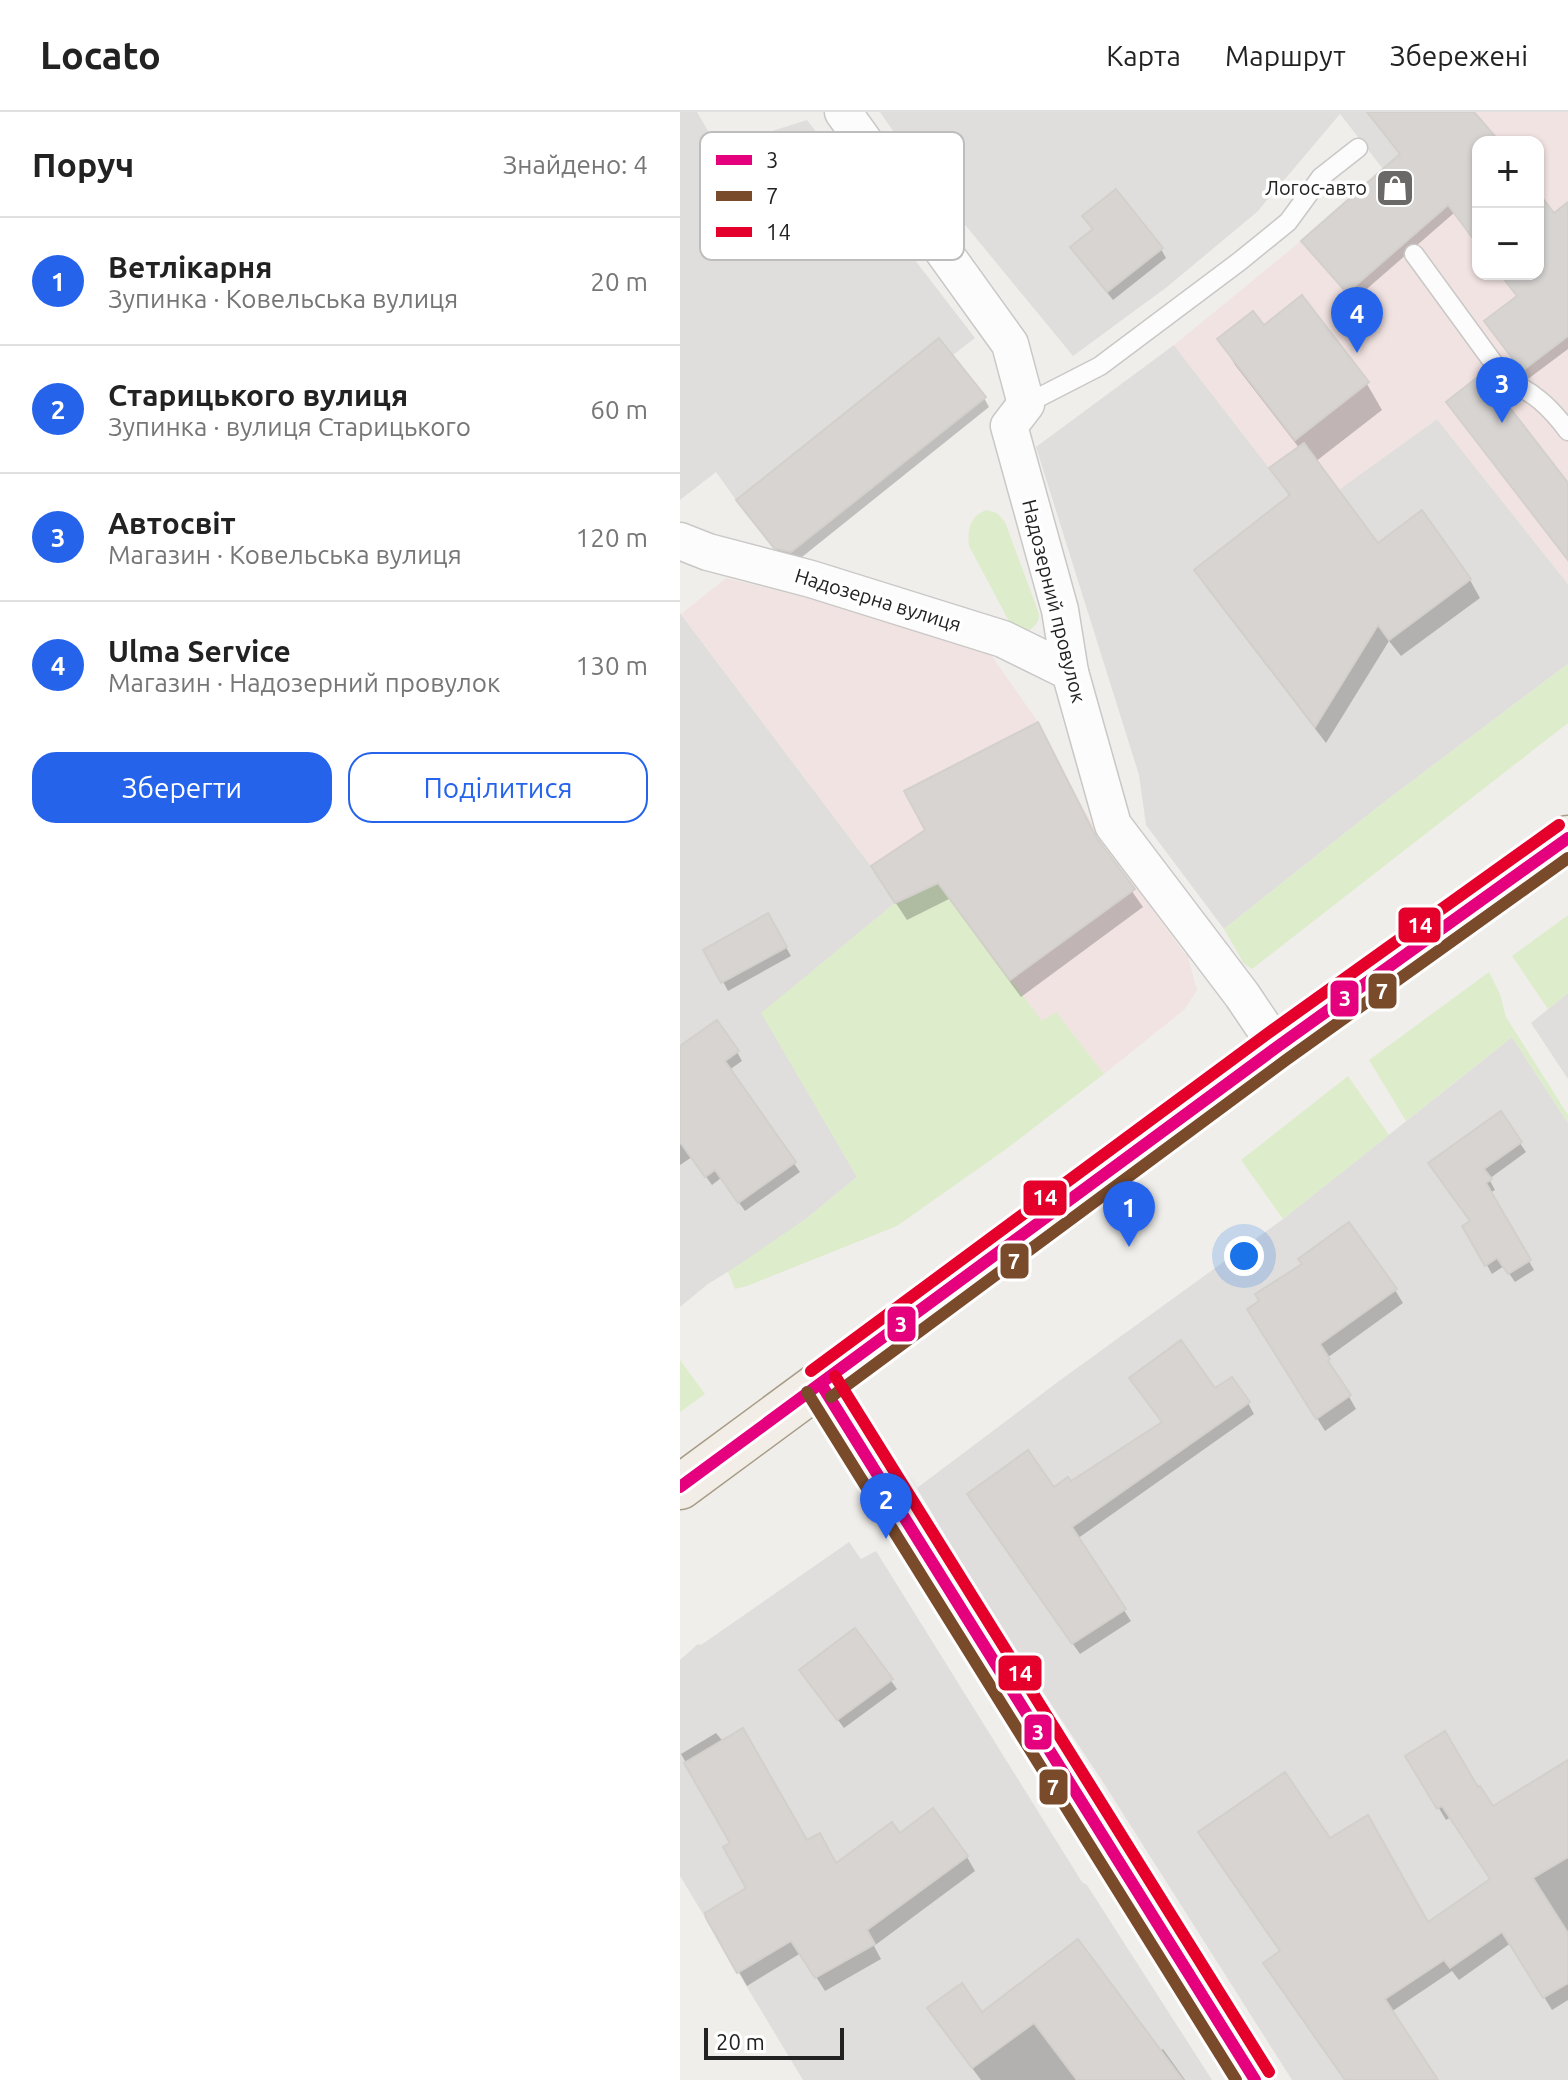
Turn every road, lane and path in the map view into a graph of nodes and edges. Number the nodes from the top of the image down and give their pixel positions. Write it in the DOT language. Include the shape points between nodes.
graph roads {
  1 [pos="843,112"];
  2 [pos="857,132"];
  3 [pos="1358,148"];
  4 [pos="1414,254"];
  5 [pos="950,260"];
  6 [pos="1026,404"];
  7 [pos="1568,431"];
  8 [pos="680,541"];
  9 [pos="1070,672"];
  10 [pos="1568,838"];
  11 [pos="1277,1047"];
  12 [pos="821,1384"];
  13 [pos="680,1487"];
  14 [pos="1255,2080"];
  1 -- 2 [label="street"];
  3 -- 6 [label="lane" via="1321,177 1288,222 1240,261 1100,366"];
  4 -- 7 [label="lane" via="1506,380 1549,406"];
  5 -- 6 [label="street" via="1010,344"];
  6 -- 9 [label="street, Надозерний провулок" via="1009,426 1060,610"];
  8 -- 9 [label="street, Надозерна вулиця" via="1003,639"];
  9 -- 11 [label="street, Надозерний провулок" via="1113,825"];
  10 -- 11 [label="main road"];
  11 -- 12 [label="main road"];
  12 -- 13 [label="main road"];
  12 -- 14 [label="street"];
}
